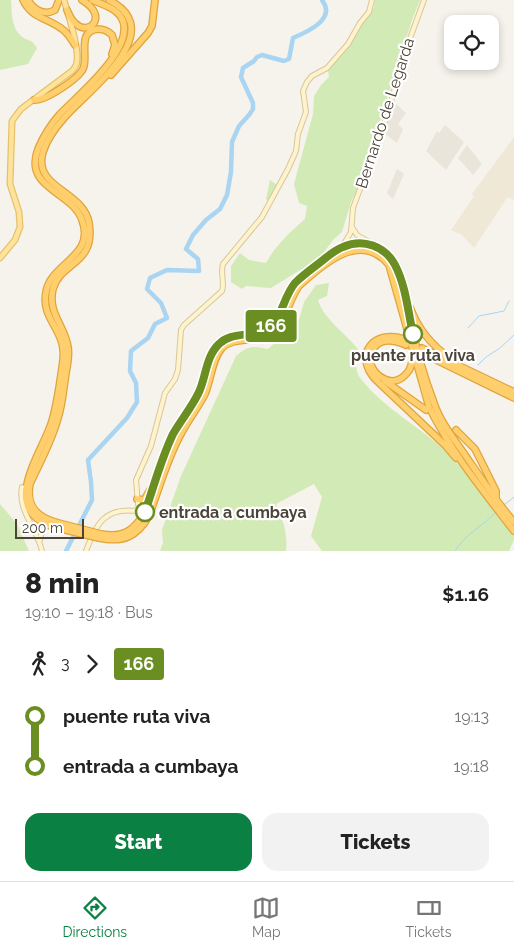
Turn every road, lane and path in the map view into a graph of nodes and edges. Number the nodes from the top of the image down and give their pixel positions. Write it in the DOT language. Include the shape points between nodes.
graph roads {
  1 [pos="23,0"];
  2 [pos="28,0"];
  3 [pos="59,0"];
  4 [pos="64,0"];
  5 [pos="82,0"];
  6 [pos="92,0"];
  7 [pos="109,0"];
  8 [pos="155,0"];
  9 [pos="372,0"];
  10 [pos="424,0"];
  11 [pos="67,10"];
  12 [pos="75,45"];
  13 [pos="106,65"];
  14 [pos="102,82"];
  15 [pos="34,100"];
  16 [pos="352,226"];
  17 [pos="375,246"];
  18 [pos="342,247"];
  19 [pos="0,258"];
  20 [pos="406,298"];
  21 [pos="413,350"];
  22 [pos="454,363"];
  23 [pos="381,378"];
  24 [pos="514,392"];
  25 [pos="514,398"];
  26 [pos="426,410"];
  27 [pos="456,430"];
  28 [pos="470,473"];
  29 [pos="157,478"];
  30 [pos="22,487"];
  31 [pos="150,490"];
  32 [pos="496,498"];
  33 [pos="137,499"];
  34 [pos="138,510"];
  35 [pos="139,522"];
  36 [pos="514,522"];
  37 [pos="52,525"];
  38 [pos="514,531"];
  39 [pos="100,536"];
  40 [pos="40,540"];
  41 [pos="42,551"];
  42 [pos="86,551"];
  1 -- 12 [label="highway" via="34,14 62,29"];
  2 -- 3 [label="highway" via="45,12 55,10"];
  4 -- 11 [label="main road"];
  5 -- 11 [label="highway" via="95,11 95,21 90,26 76,25"];
  6 -- 13 [label="highway" via="112,9 124,24 122,44"];
  7 -- 14 [label="highway" via="126,12 132,30 130,42"];
  8 -- 14 [label="highway" via="148,33"];
  9 -- 33 [label="street" via="369,12 348,44 327,68 307,82 304,91 306,112 296,151 262,217 223,264 222,291 181,330 178,370 165,393 151,446 137,476"];
  10 -- 16 [label="street, Bernardo de Legarda" via="353,208"];
  11 -- 12 [label="main road"];
  12 -- 15 [label="main road" via="78,59 74,68"];
  13 -- 15 [label="highway" via="114,49 114,38 100,29 88,35 84,42 85,64 81,72 43,99"];
  13 -- 30 [label="highway" via="51,126 38,150 36,170 45,185 78,211 84,236 76,256 55,273 46,292 47,312 64,349 52,423"];
  14 -- 37 [label="highway" via="60,124 43,152 41,162 49,180 85,210 89,224 84,254 61,274 51,301 69,356 59,416 28,493 33,509"];
  15 -- 19 [label="main road" via="20,109 12,121 10,184 20,220 15,240"];
  16 -- 17 [label="street" via="357,235"];
  16 -- 18 [label="street, Bernardo de Legarda"];
  17 -- 18 [label="highway"];
  17 -- 20 [label="highway" via="384,251 396,267"];
  18 -- 29 [label="highway" via="295,283 269,328 232,337 217,345 199,392 168,446"];
  20 -- 22 [label="highway" via="424,334"];
  20 -- 32 [label="highway" via="434,404"];
  21 -- 23 [label="highway" via="411,365 405,375 393,381"];
  21 -- 28 [label="highway" via="437,423"];
  21 -- 39 [label="highway" via="389,265 378,254 366,250 341,254 299,286 281,323 270,334 224,347 205,394 180,434 144,524 136,532 117,541"];
  22 -- 24 [label="highway"];
  22 -- 25 [label="highway" via="423,351"];
  23 -- 26 [label="highway"];
  23 -- 28 [label="highway" via="370,362 374,348 392,340 405,342 390,336 372,343 366,355 367,368 375,380 445,445"];
  27 -- 32 [label="highway" via="475,449 496,491"];
  28 -- 38 [label="highway"];
  29 -- 31 [label="highway"];
  29 -- 35 [label="highway"];
  30 -- 37 [label="highway" via="29,514"];
  30 -- 40 [label="street" via="20,498"];
  31 -- 33 [label="highway" via="144,500"];
  31 -- 34 [label="highway"];
  32 -- 36 [label="highway"];
  33 -- 34 [label="street"];
  34 -- 35 [label="highway"];
  34 -- 42 [label="street" via="121,509 108,515 100,523"];
  35 -- 39 [label="highway" via="122,534"];
  37 -- 39 [label="highway, bridge"];
  37 -- 40 [label="street" via="42,531"];
  40 -- 41 [label="street"];
}
